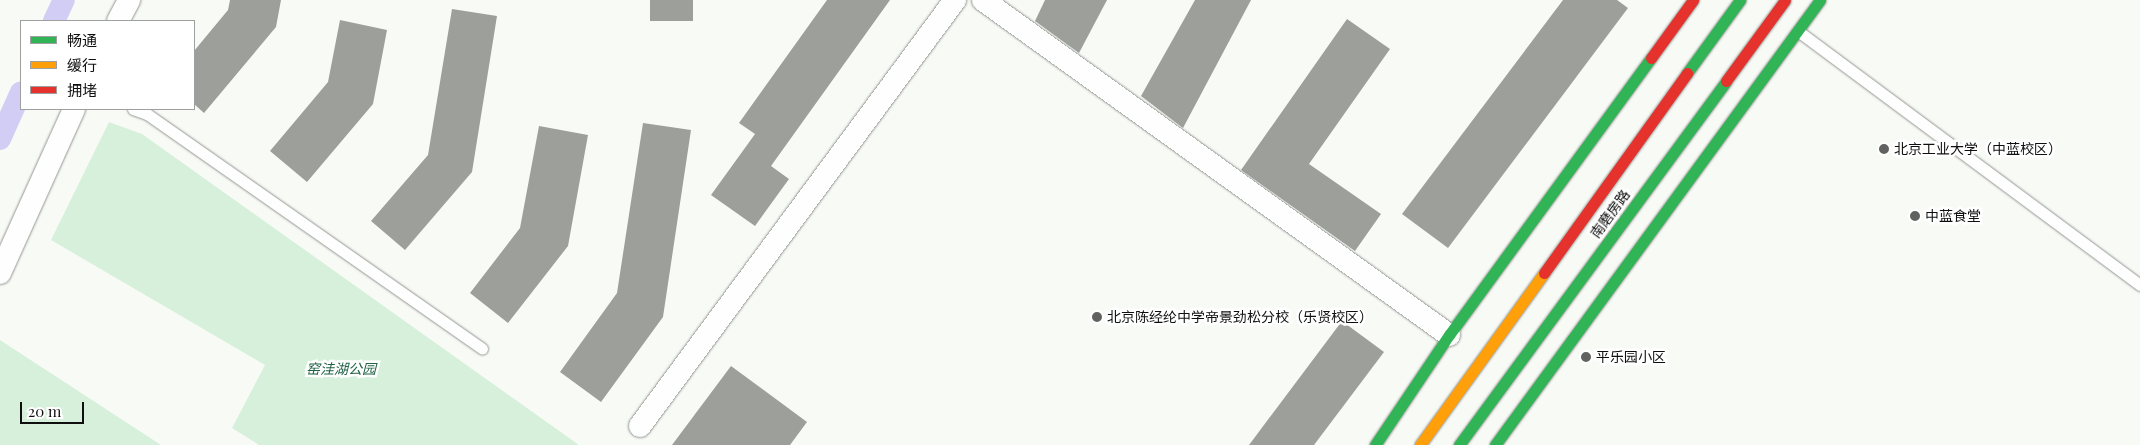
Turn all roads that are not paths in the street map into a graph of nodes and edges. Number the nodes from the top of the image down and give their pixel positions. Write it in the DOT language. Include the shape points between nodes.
graph roads {
  1 [pos="129,0"];
  2 [pos="955,0"];
  3 [pos="983,0"];
  4 [pos="1693,0"];
  5 [pos="1740,0"];
  6 [pos="1785,0"];
  7 [pos="1820,0"];
  8 [pos="119,20"];
  9 [pos="1798,31"];
  10 [pos="74,110"];
  11 [pos="136,110"];
  12 [pos="0,273"];
  13 [pos="2140,285"];
  14 [pos="1449,335"];
  15 [pos="482,349"];
  16 [pos="640,426"];
  17 [pos="1374,445"];
  18 [pos="1420,445"];
  19 [pos="1459,445"];
  20 [pos="1494,445"];
  1 -- 8 [label="street"];
  2 -- 16 [label="street"];
  3 -- 14 [label="street"];
  4 -- 14 [label="street"];
  5 -- 18 [label="street, 南磨房路"];
  6 -- 19 [label="street, 南磨房路"];
  7 -- 9 [label="street"];
  9 -- 13 [label="lane"];
  9 -- 20 [label="street"];
  10 -- 12 [label="street"];
  11 -- 15 [label="lane" via="147,114"];
  14 -- 17 [label="street"];
}
